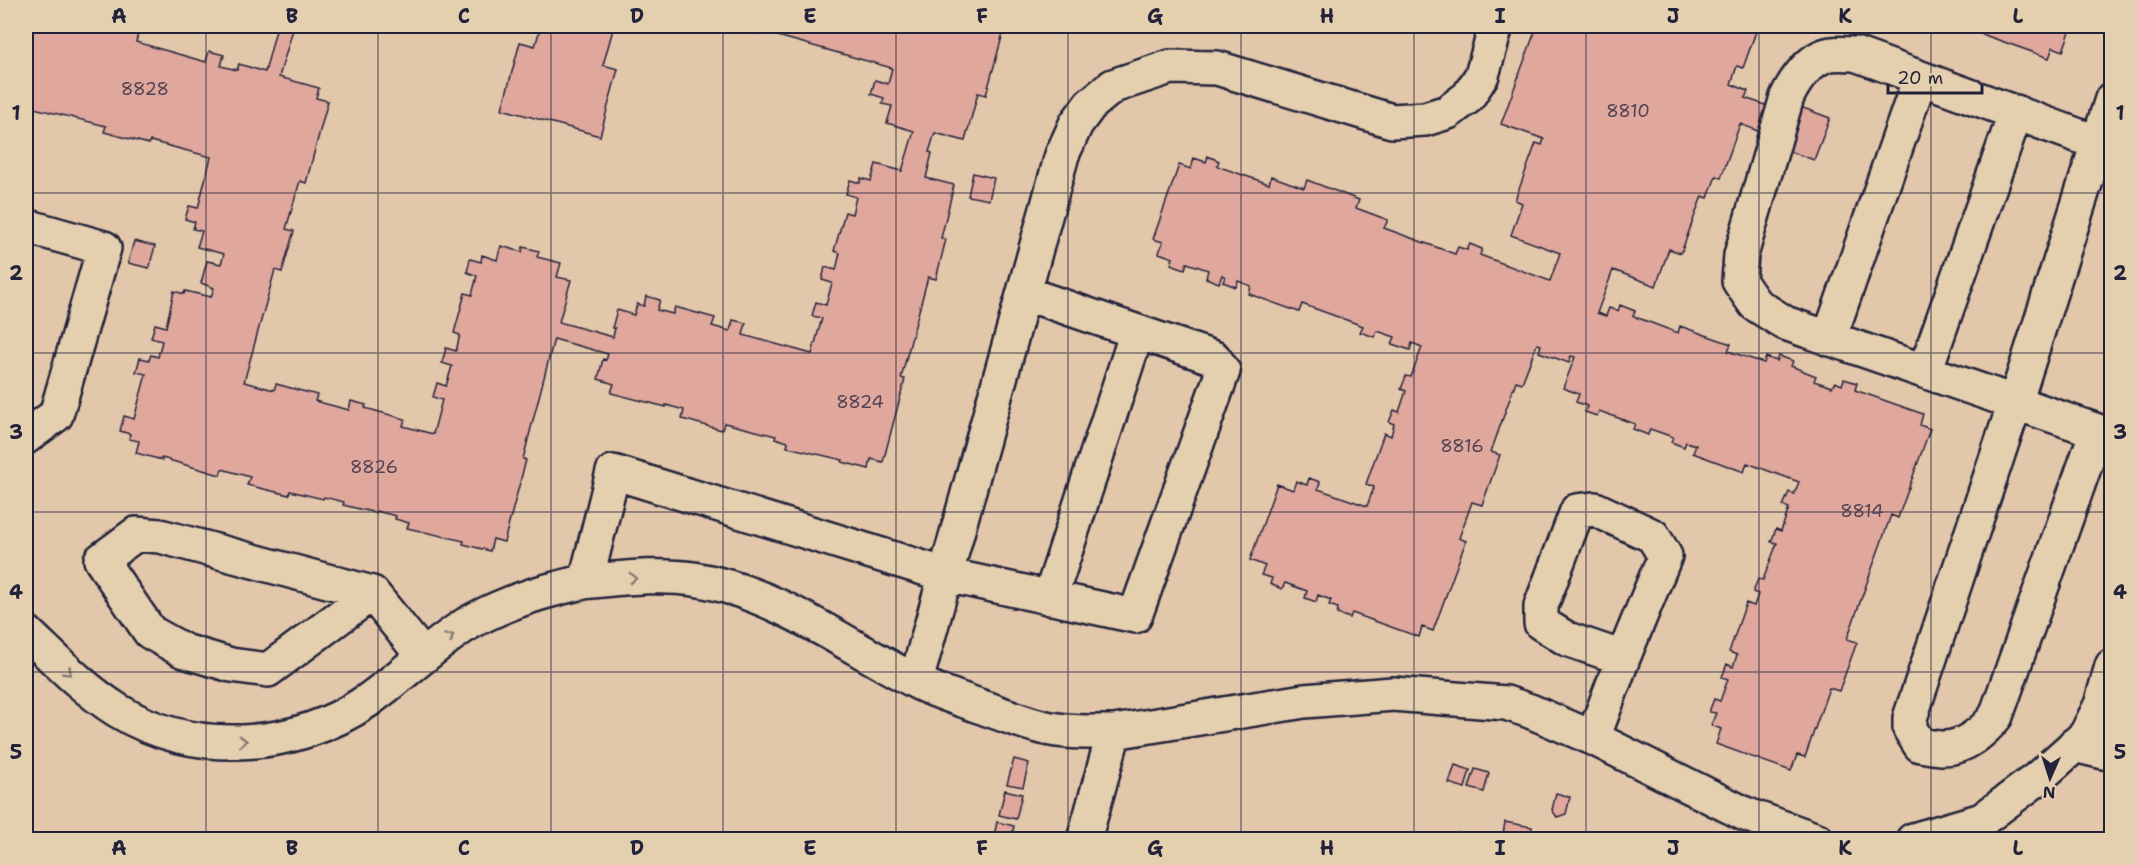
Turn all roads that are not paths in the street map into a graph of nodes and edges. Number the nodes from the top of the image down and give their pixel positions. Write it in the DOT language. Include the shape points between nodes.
graph roads {
  1 [pos="1496,26"];
  2 [pos="1920,78"];
  3 [pos="2112,99"];
  4 [pos="2016,112"];
  5 [pos="2104,145"];
  6 [pos="26,226"];
  7 [pos="1024,293"];
  8 [pos="1137,332"];
  9 [pos="1829,339"];
  10 [pos="1925,371"];
  11 [pos="2015,403"];
  12 [pos="2104,434"];
  13 [pos="26,437"];
  14 [pos="946,575"];
  15 [pos="586,581"];
  16 [pos="372,593"];
  17 [pos="1050,598"];
  18 [pos="26,632"];
  19 [pos="423,656"];
  20 [pos="1623,658"];
  21 [pos="2112,666"];
  22 [pos="916,681"];
  23 [pos="1114,732"];
  24 [pos="1593,738"];
  25 [pos="2074,745"];
  26 [pos="2112,754"];
  27 [pos="1987,830"];
  28 [pos="1084,840"];
  29 [pos="1817,840"];
  30 [pos="1914,840"];
  1 -- 7 [label="lane" via="1482,75 1468,97 1448,112 1425,119 1392,121 1217,68 1170,67 1113,86 1090,105 1062,154"];
  2 -- 4 [label="lane"];
  2 -- 9 [label="lane"];
  2 -- 9 [label="lane" via="1855,54 1829,54 1812,64 1787,97 1740,255 1739,281 1755,304 1785,323"];
  3 -- 5 [label="lane"];
  4 -- 5 [label="lane"];
  4 -- 10 [label="lane"];
  5 -- 11 [label="lane"];
  6 -- 13 [label="lane" via="104,248 56,415"];
  7 -- 8 [label="lane"];
  7 -- 14 [label="lane"];
  8 -- 17 [label="lane"];
  8 -- 17 [label="lane" via="1214,358 1223,371 1135,616"];
  9 -- 10 [label="lane"];
  10 -- 11 [label="lane"];
  11 -- 12 [label="lane"];
  11 -- 12 [label="lane" via="1910,718 1910,729 1920,745 1946,748 1969,740 1996,716"];
  14 -- 15 [label="lane" via="613,472"];
  14 -- 17 [label="lane"];
  14 -- 22 [label="lane"];
  19 -- 15 [label="lane, one-way" via="469,623 529,596"];
  15 -- 22 [label="lane, one-way" via="635,577 693,579 744,592 795,614"];
  16 -- 16 [label="lane" via="160,536 136,534 101,560 150,632 184,651 231,665 268,670"];
  16 -- 19 [label="lane"];
  18 -- 19 [label="lane, one-way" via="79,682 117,710 156,730 209,742 266,740 330,723 367,701"];
  20 -- 20 [label="lane" via="1665,556 1653,536 1595,509 1577,511 1541,606 1541,623 1567,639"];
  20 -- 24 [label="lane"];
  21 -- 25 [label="lane" via="2101,705 2085,735"];
  22 -- 23 [label="lane" via="1043,727"];
  23 -- 24 [label="lane" via="1304,701 1393,694 1506,704"];
  23 -- 28 [label="lane"];
  24 -- 29 [label="lane" via="1745,814"];
  25 -- 26 [label="lane"];
  25 -- 27 [label="lane" via="2017,796"];
  27 -- 30 [label="lane"];
}
